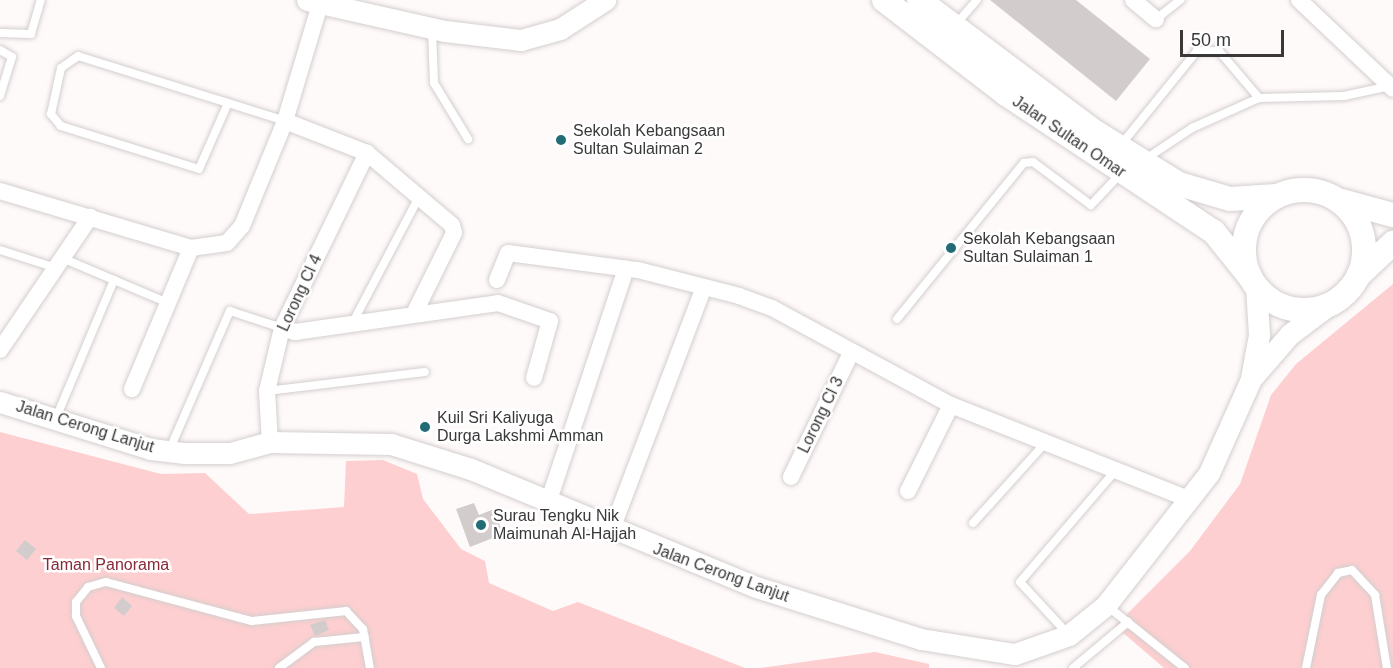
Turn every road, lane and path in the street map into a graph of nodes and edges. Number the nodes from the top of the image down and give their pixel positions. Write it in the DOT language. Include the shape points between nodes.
graph roads {
  1 [pos="41,0"];
  2 [pos="605,0"];
  3 [pos="884,0"];
  4 [pos="919,0"];
  5 [pos="977,0"];
  6 [pos="1133,0"];
  7 [pos="1180,0"];
  8 [pos="1299,0"];
  9 [pos="314,2"];
  10 [pos="1156,19"];
  11 [pos="954,27"];
  12 [pos="433,28"];
  13 [pos="0,33"];
  14 [pos="0,50"];
  15 [pos="1391,87"];
  16 [pos="0,96"];
  17 [pos="1259,98"];
  18 [pos="228,103"];
  19 [pos="285,121"];
  20 [pos="468,139"];
  21 [pos="1118,147"];
  22 [pos="367,153"];
  23 [pos="1131,168"];
  24 [pos="0,191"];
  25 [pos="1277,196"];
  26 [pos="420,197"];
  27 [pos="1337,199"];
  28 [pos="1393,215"];
  29 [pos="90,217"];
  30 [pos="1393,243"];
  31 [pos="191,248"];
  32 [pos="0,250"];
  33 [pos="59,263"];
  34 [pos="626,268"];
  35 [pos="1359,275"];
  36 [pos="114,280"];
  37 [pos="497,280"];
  38 [pos="1253,281"];
  39 [pos="704,289"];
  40 [pos="168,303"];
  41 [pos="1330,304"];
  42 [pos="415,312"];
  43 [pos="897,319"];
  44 [pos="353,322"];
  45 [pos="282,328"];
  46 [pos="0,350"];
  47 [pos="851,353"];
  48 [pos="425,372"];
  49 [pos="534,378"];
  50 [pos="1251,379"];
  51 [pos="132,389"];
  52 [pos="267,391"];
  53 [pos="0,402"];
  54 [pos="951,405"];
  55 [pos="56,418"];
  56 [pos="1047,441"];
  57 [pos="270,442"];
  58 [pos="169,451"];
  59 [pos="1118,467"];
  60 [pos="791,477"];
  61 [pos="908,491"];
  62 [pos="549,500"];
  63 [pos="1191,500"];
  64 [pos="973,523"];
  65 [pos="612,529"];
  66 [pos="1106,605"];
  67 [pos="1128,622"];
  68 [pos="1069,635"];
  69 [pos="365,637"];
  70 [pos="101,668"];
  71 [pos="279,668"];
  72 [pos="370,668"];
  73 [pos="1073,668"];
  74 [pos="1185,668"];
  75 [pos="1306,668"];
  76 [pos="1387,668"];
  1 -- 13 [label="lane" via="31,34 24,38"];
  2 -- 12 [label="street" via="560,29 521,40"];
  3 -- 23 [label="main road, Jalan Sultan Omar" via="1006,94"];
  4 -- 11 [label="main road"];
  5 -- 11 [label="lane"];
  6 -- 10 [label="street"];
  7 -- 10 [label="lane"];
  8 -- 15 [label="street"];
  9 -- 12 [label="street"];
  9 -- 19 [label="street"];
  11 -- 21 [label="main road"];
  12 -- 20 [label="lane" via="435,83"];
  14 -- 16 [label="lane" via="12,57"];
  15 -- 17 [label="lane" via="1344,96"];
  17 -- 21 [label="lane" via="1219,51 1197,51"];
  17 -- 23 [label="lane" via="1192,128"];
  18 -- 18 [label="lane" via="78,56 61,68 51,114 61,126 199,169"];
  18 -- 19 [label="lane"];
  19 -- 22 [label="street"];
  19 -- 31 [label="street" via="242,226 227,243"];
  21 -- 23 [label="main road"];
  22 -- 26 [label="street"];
  22 -- 45 [label="street, Lorong Cl 4"];
  23 -- 25 [label="main road" via="1208,196"];
  23 -- 38 [label="main road, Jalan Sultan Omar" via="1214,232"];
  23 -- 43 [label="lane" via="1090,205 1033,162 1024,163"];
  24 -- 29 [label="street"];
  25 -- 27 [label="main road" via="1314,190"];
  25 -- 38 [label="main road" via="1256,214 1245,240"];
  26 -- 42 [label="street" via="454,228"];
  26 -- 44 [label="lane"];
  27 -- 28 [label="main road"];
  27 -- 35 [label="main road" via="1362,232"];
  29 -- 31 [label="street"];
  29 -- 33 [label="street"];
  30 -- 35 [label="main road"];
  31 -- 40 [label="street"];
  32 -- 33 [label="lane"];
  33 -- 36 [label="lane"];
  33 -- 46 [label="street"];
  34 -- 37 [label="street" via="508,253"];
  34 -- 39 [label="street"];
  34 -- 62 [label="street"];
  35 -- 41 [label="main road"];
  36 -- 40 [label="lane"];
  36 -- 55 [label="lane"];
  38 -- 41 [label="main road" via="1290,308"];
  38 -- 50 [label="street, Jalan Cerong Lanjut" via="1259,335"];
  39 -- 47 [label="street" via="772,308"];
  39 -- 65 [label="street"];
  40 -- 51 [label="street"];
  41 -- 50 [label="street, Jalan Cerong Lanjut" via="1290,334"];
  42 -- 44 [label="street"];
  42 -- 49 [label="street" via="489,302 546,318 551,325"];
  44 -- 45 [label="street" via="295,332"];
  45 -- 52 [label="street, Lorong Cl 4"];
  45 -- 58 [label="lane" via="231,311"];
  47 -- 54 [label="street"];
  47 -- 60 [label="street, Lorong Cl 3"];
  48 -- 52 [label="lane"];
  50 -- 63 [label="street, Jalan Cerong Lanjut"];
  52 -- 57 [label="street, Lorong Cl 4"];
  53 -- 55 [label="street, Jalan Cerong Lanjut"];
  54 -- 56 [label="street"];
  54 -- 61 [label="street"];
  55 -- 58 [label="street, Jalan Cerong Lanjut"];
  56 -- 59 [label="street"];
  56 -- 64 [label="lane"];
  57 -- 58 [label="street, Jalan Cerong Lanjut" via="230,453"];
  57 -- 62 [label="street, Jalan Cerong Lanjut" via="391,444"];
  59 -- 63 [label="street"];
  59 -- 68 [label="lane" via="1020,582"];
  62 -- 65 [label="street, Jalan Cerong Lanjut"];
  63 -- 66 [label="street, Jalan Cerong Lanjut"];
  65 -- 68 [label="street, Jalan Cerong Lanjut" via="756,587 931,642 1015,654"];
  66 -- 67 [label="lane"];
  66 -- 68 [label="street, Jalan Cerong Lanjut"];
  67 -- 73 [label="lane"];
  67 -- 74 [label="lane"];
  69 -- 70 [label="lane" via="357,620 346,611 252,621 106,582 88,587 76,602 76,616"];
  69 -- 71 [label="lane" via="314,642"];
  69 -- 72 [label="lane"];
  75 -- 76 [label="lane" via="1321,595 1338,573 1352,570 1376,595"];
}
